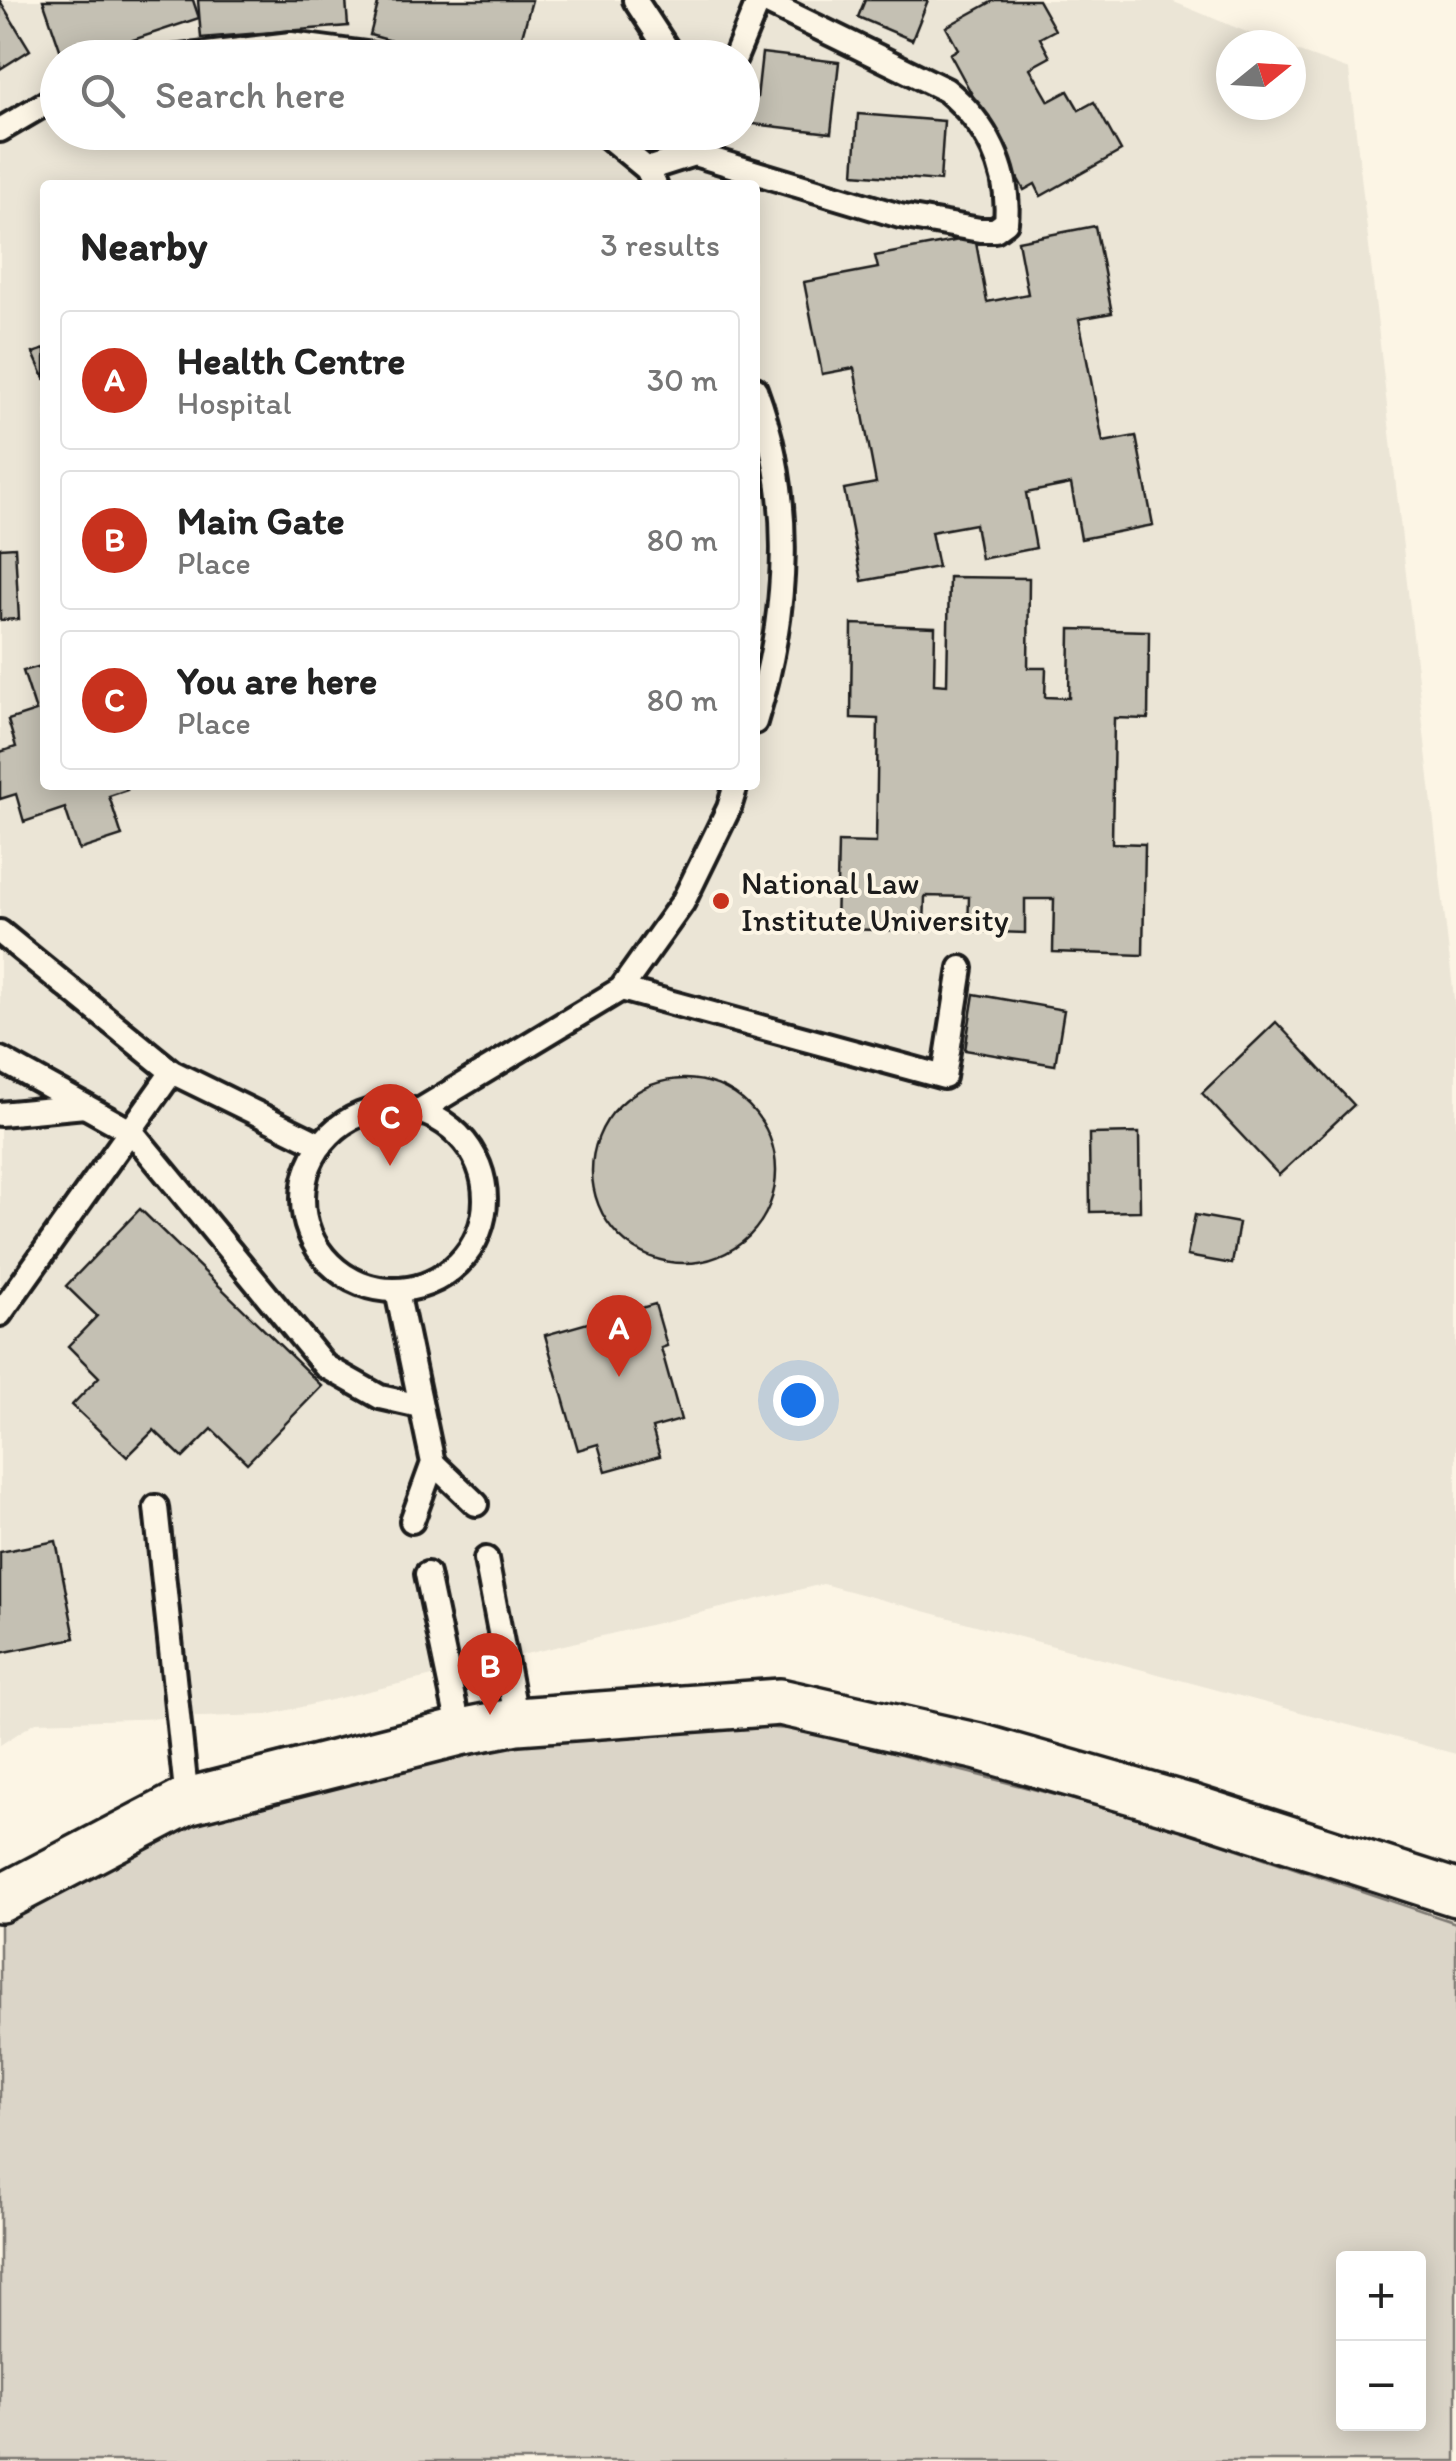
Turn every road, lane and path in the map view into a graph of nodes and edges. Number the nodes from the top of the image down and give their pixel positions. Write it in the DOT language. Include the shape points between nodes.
graph roads {
  1 [pos="635,0"];
  2 [pos="760,0"];
  3 [pos="661,40"];
  4 [pos="742,40"];
  5 [pos="40,107"];
  6 [pos="0,130"];
  7 [pos="622,150"];
  8 [pos="684,150"];
  9 [pos="723,150"];
  10 [pos="651,177"];
  11 [pos="762,428"];
  12 [pos="760,702"];
  13 [pos="734,790"];
  14 [pos="0,930"];
  15 [pos="962,968"];
  16 [pos="621,988"];
  17 [pos="0,1058"];
  18 [pos="172,1072"];
  19 [pos="85,1106"];
  20 [pos="422,1109"];
  21 [pos="0,1114"];
  22 [pos="132,1132"];
  23 [pos="321,1145"];
  24 [pos="397,1291"];
  25 [pos="0,1314"];
  26 [pos="420,1406"];
  27 [pos="433,1463"];
  28 [pos="476,1504"];
  29 [pos="156,1507"];
  30 [pos="412,1521"];
  31 [pos="486,1559"];
  32 [pos="427,1574"];
  33 [pos="518,1721"];
  34 [pos="460,1732"];
  35 [pos="188,1801"];
  36 [pos="1456,1893"];
  37 [pos="0,1899"];
  1 -- 3 [label="lane"];
  2 -- 4 [label="lane"];
  2 -- 9 [label="lane" via="946,90 970,110 1004,180 1006,222 980,230 900,216"];
  5 -- 6 [label="lane"];
  7 -- 10 [label="lane"];
  8 -- 10 [label="lane"];
  11 -- 12 [label="lane" via="783,496 784,564"];
  13 -- 16 [label="lane" via="683,902"];
  14 -- 18 [label="lane"];
  15 -- 16 [label="lane" via="944,1077"];
  16 -- 20 [label="lane"];
  17 -- 19 [label="lane"];
  18 -- 22 [label="lane"];
  18 -- 23 [label="lane"];
  19 -- 21 [label="lane"];
  19 -- 22 [label="lane"];
  20 -- 23 [label="lane" via="373,1110 350,1119"];
  20 -- 24 [label="lane" via="469,1150 486,1206 472,1248 458,1265 420,1288"];
  22 -- 25 [label="lane"];
  22 -- 26 [label="lane" via="324,1366 380,1397"];
  23 -- 24 [label="lane" via="303,1200 316,1248 352,1281"];
  24 -- 26 [label="lane"];
  26 -- 27 [label="lane"];
  27 -- 28 [label="lane"];
  27 -- 30 [label="lane"];
  29 -- 35 [label="lane"];
  31 -- 33 [label="lane"];
  32 -- 34 [label="lane"];
  33 -- 34 [label="street"];
  33 -- 36 [label="street" via="780,1702 979,1747"];
  34 -- 35 [label="street"];
  35 -- 37 [label="street"];
}
